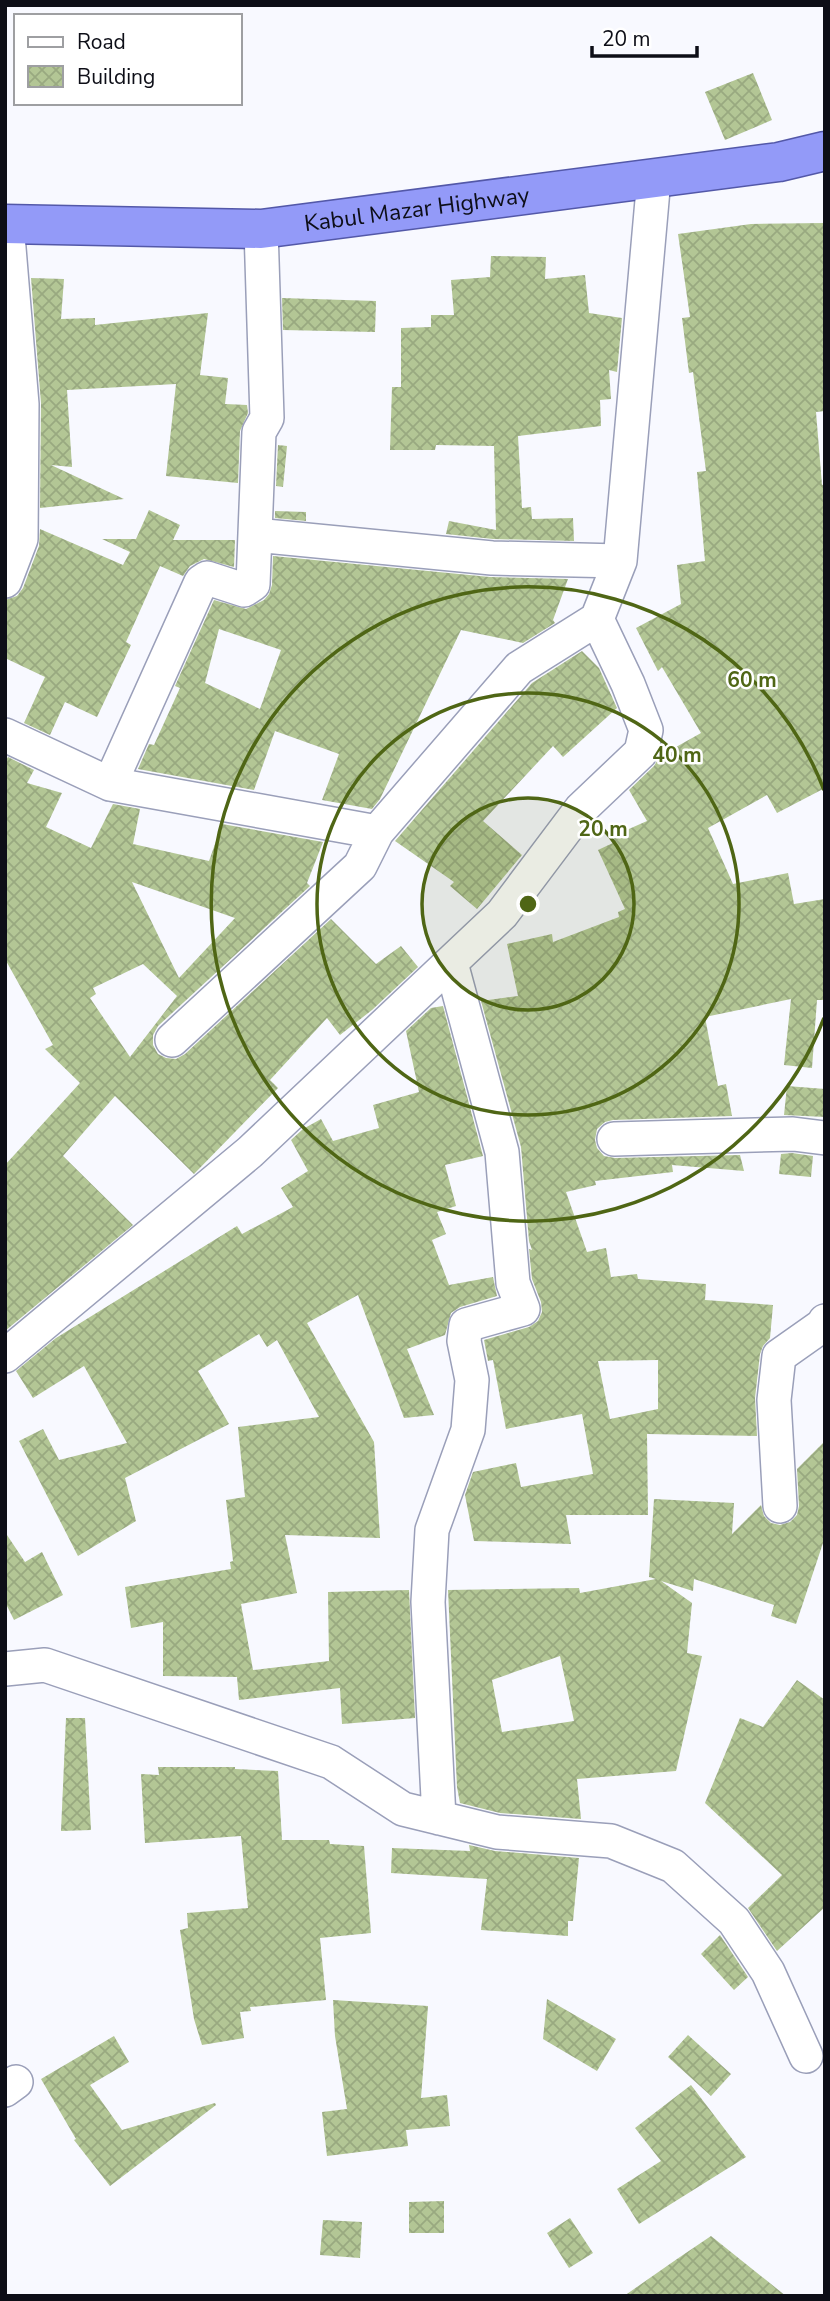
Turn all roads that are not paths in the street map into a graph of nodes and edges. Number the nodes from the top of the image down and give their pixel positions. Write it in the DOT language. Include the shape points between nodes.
graph roads {
  1 [pos="825,151"];
  2 [pos="654,178"];
  3 [pos="6,224"];
  4 [pos="261,229"];
  5 [pos="255,536"];
  6 [pos="620,561"];
  7 [pos="5,581"];
  8 [pos="597,619"];
  9 [pos="5,735"];
  10 [pos="110,784"];
  11 [pos="377,832"];
  12 [pos="451,963"];
  13 [pos="172,1040"];
  14 [pos="825,1138"];
  15 [pos="614,1139"];
  16 [pos="824,1324"];
  17 [pos="5,1356"];
  18 [pos="780,1506"];
  19 [pos="5,1668"];
  20 [pos="439,1818"];
  21 [pos="806,2056"];
  1 -- 2 [label="highway, Kabul Mazar Highway" via="779,162"];
  2 -- 4 [label="highway, Kabul Mazar Highway"];
  2 -- 6 [label="street"];
  3 -- 4 [label="highway, Kabul Mazar Highway"];
  3 -- 7 [label="street" via="22,417 21,539"];
  4 -- 5 [label="street" via="267,418 260,432"];
  5 -- 6 [label="street" via="492,558"];
  5 -- 10 [label="street" via="249,589 207,578 201,582"];
  6 -- 8 [label="street"];
  8 -- 11 [label="street" via="519,668"];
  8 -- 12 [label="street" via="646,730 641,751 581,809 502,914"];
  9 -- 10 [label="street"];
  10 -- 11 [label="street"];
  11 -- 13 [label="street" via="360,866"];
  12 -- 17 [label="street" via="250,1152"];
  12 -- 20 [label="street" via="502,1153 513,1283 523,1308 466,1325 464,1341 472,1380 468,1430 432,1530 428,1602"];
  14 -- 15 [label="street" via="793,1134"];
  16 -- 18 [label="street" via="779,1356 774,1400"];
  19 -- 20 [label="street" via="45,1665 331,1762 403,1809"];
  20 -- 21 [label="street" via="497,1832 611,1842 673,1866 734,1921 768,1972"];
}
